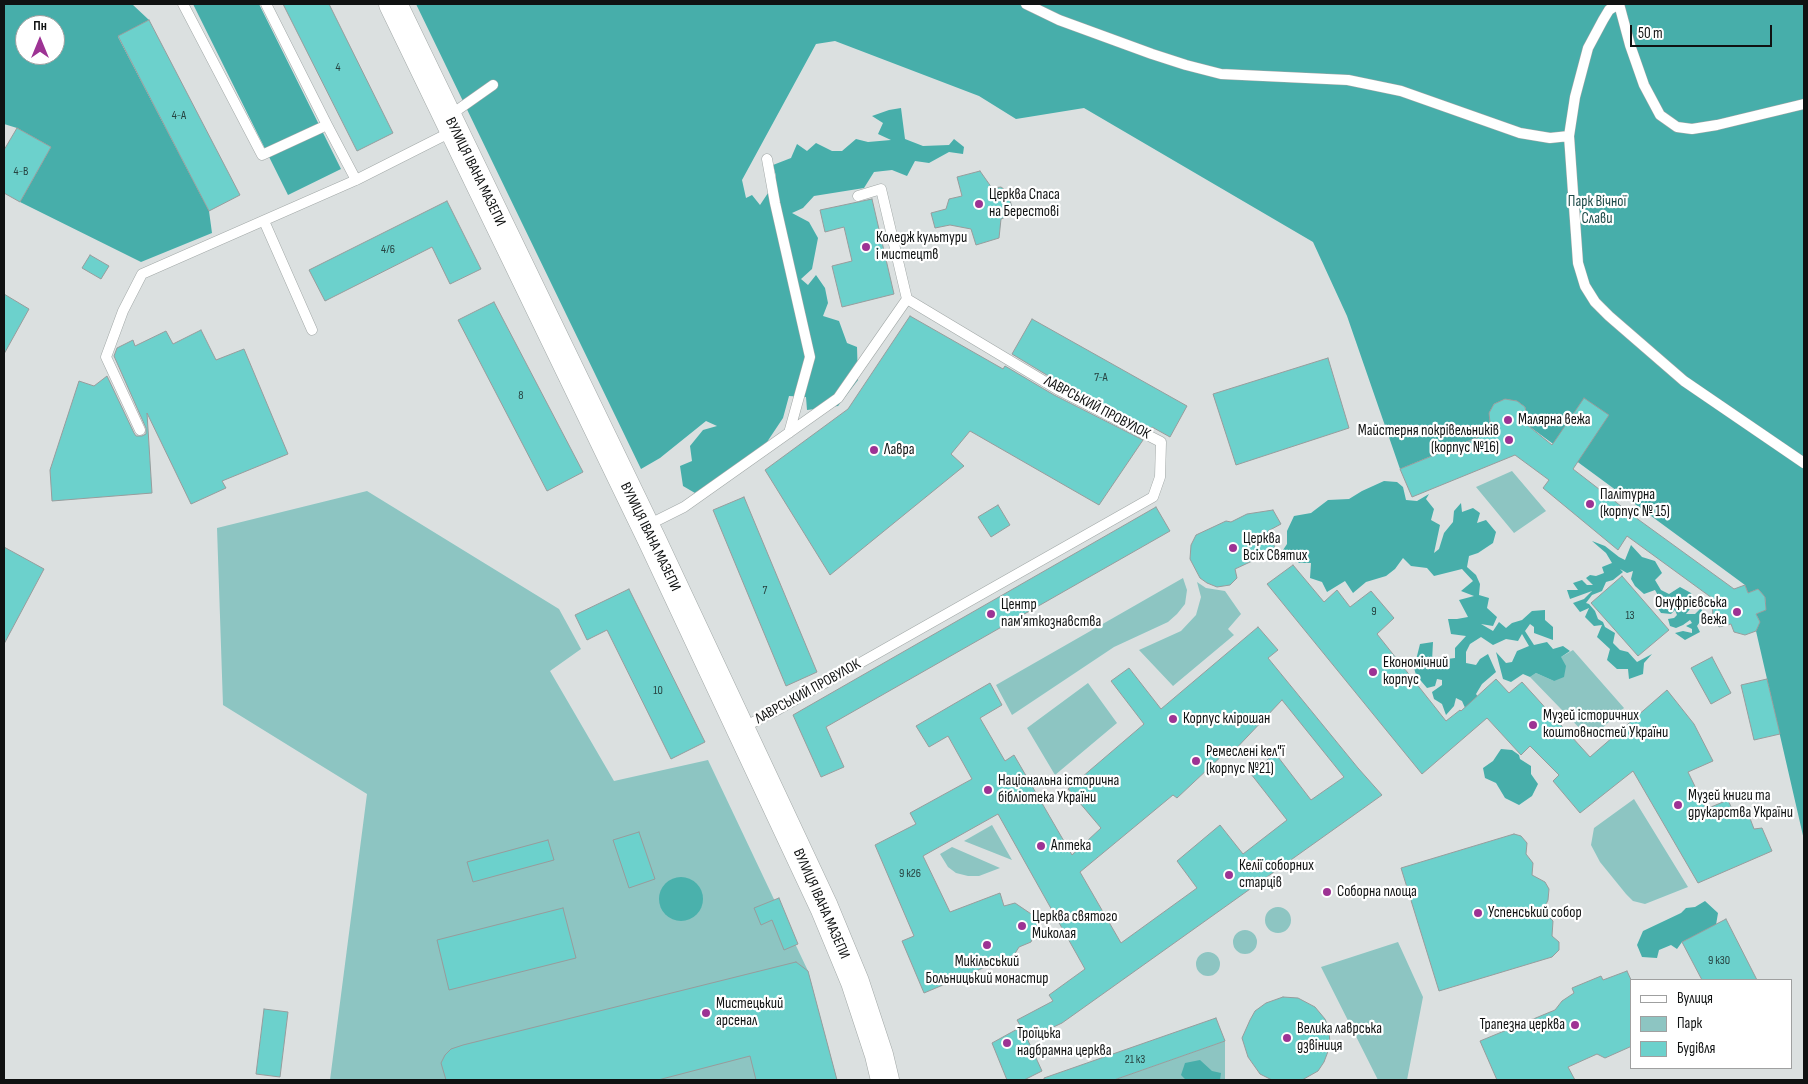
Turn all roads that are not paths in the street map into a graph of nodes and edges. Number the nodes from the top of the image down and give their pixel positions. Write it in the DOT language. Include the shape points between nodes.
graph roads {
  1 [pos="183,4"];
  2 [pos="266,4"];
  3 [pos="393,4"];
  4 [pos="1026,4"];
  5 [pos="1619,4"];
  6 [pos="493,85"];
  7 [pos="1804,104"];
  8 [pos="451,123"];
  9 [pos="327,125"];
  10 [pos="1569,136"];
  11 [pos="767,158"];
  12 [pos="356,180"];
  13 [pos="858,196"];
  14 [pos="264,221"];
  15 [pos="907,299"];
  16 [pos="312,330"];
  17 [pos="140,430"];
  18 [pos="789,433"];
  19 [pos="1804,463"];
  20 [pos="645,526"];
  21 [pos="741,728"];
  22 [pos="884,1080"];
  1 -- 9 [label="lane" via="262,155"];
  2 -- 9 [label="lane"];
  3 -- 8 [label="main road, ВУЛИЦЯ ІВАНА МАЗЕПИ"];
  4 -- 10 [label="lane" via="1059,20 1142,50 1221,74 1348,80 1401,91 1520,133 1550,138"];
  5 -- 7 [label="lane" via="1644,85 1660,115 1677,127 1692,129 1717,125"];
  5 -- 10 [label="lane" via="1609,10 1588,48"];
  6 -- 8 [label="lane"];
  8 -- 12 [label="lane"];
  8 -- 20 [label="main road, ВУЛИЦЯ ІВАНА МАЗЕПИ"];
  9 -- 12 [label="lane"];
  10 -- 19 [label="lane" via="1578,263 1585,286 1595,302 1684,381"];
  11 -- 18 [label="lane" via="810,357"];
  12 -- 14 [label="lane"];
  13 -- 15 [label="lane" via="882,189"];
  14 -- 16 [label="lane"];
  14 -- 17 [label="lane" via="142,274 123,311 106,357"];
  15 -- 18 [label="lane" via="838,398"];
  15 -- 21 [label="lane, ЛАВРСЬКИЙ ПРОВУЛОК" via="1057,389 1162,442 1160,477 1152,497"];
  18 -- 20 [label="lane" via="684,507"];
  20 -- 21 [label="main road, ВУЛИЦЯ ІВАНА МАЗЕПИ"];
  21 -- 22 [label="main road, ВУЛИЦЯ ІВАНА МАЗЕПИ" via="855,982"];
}
